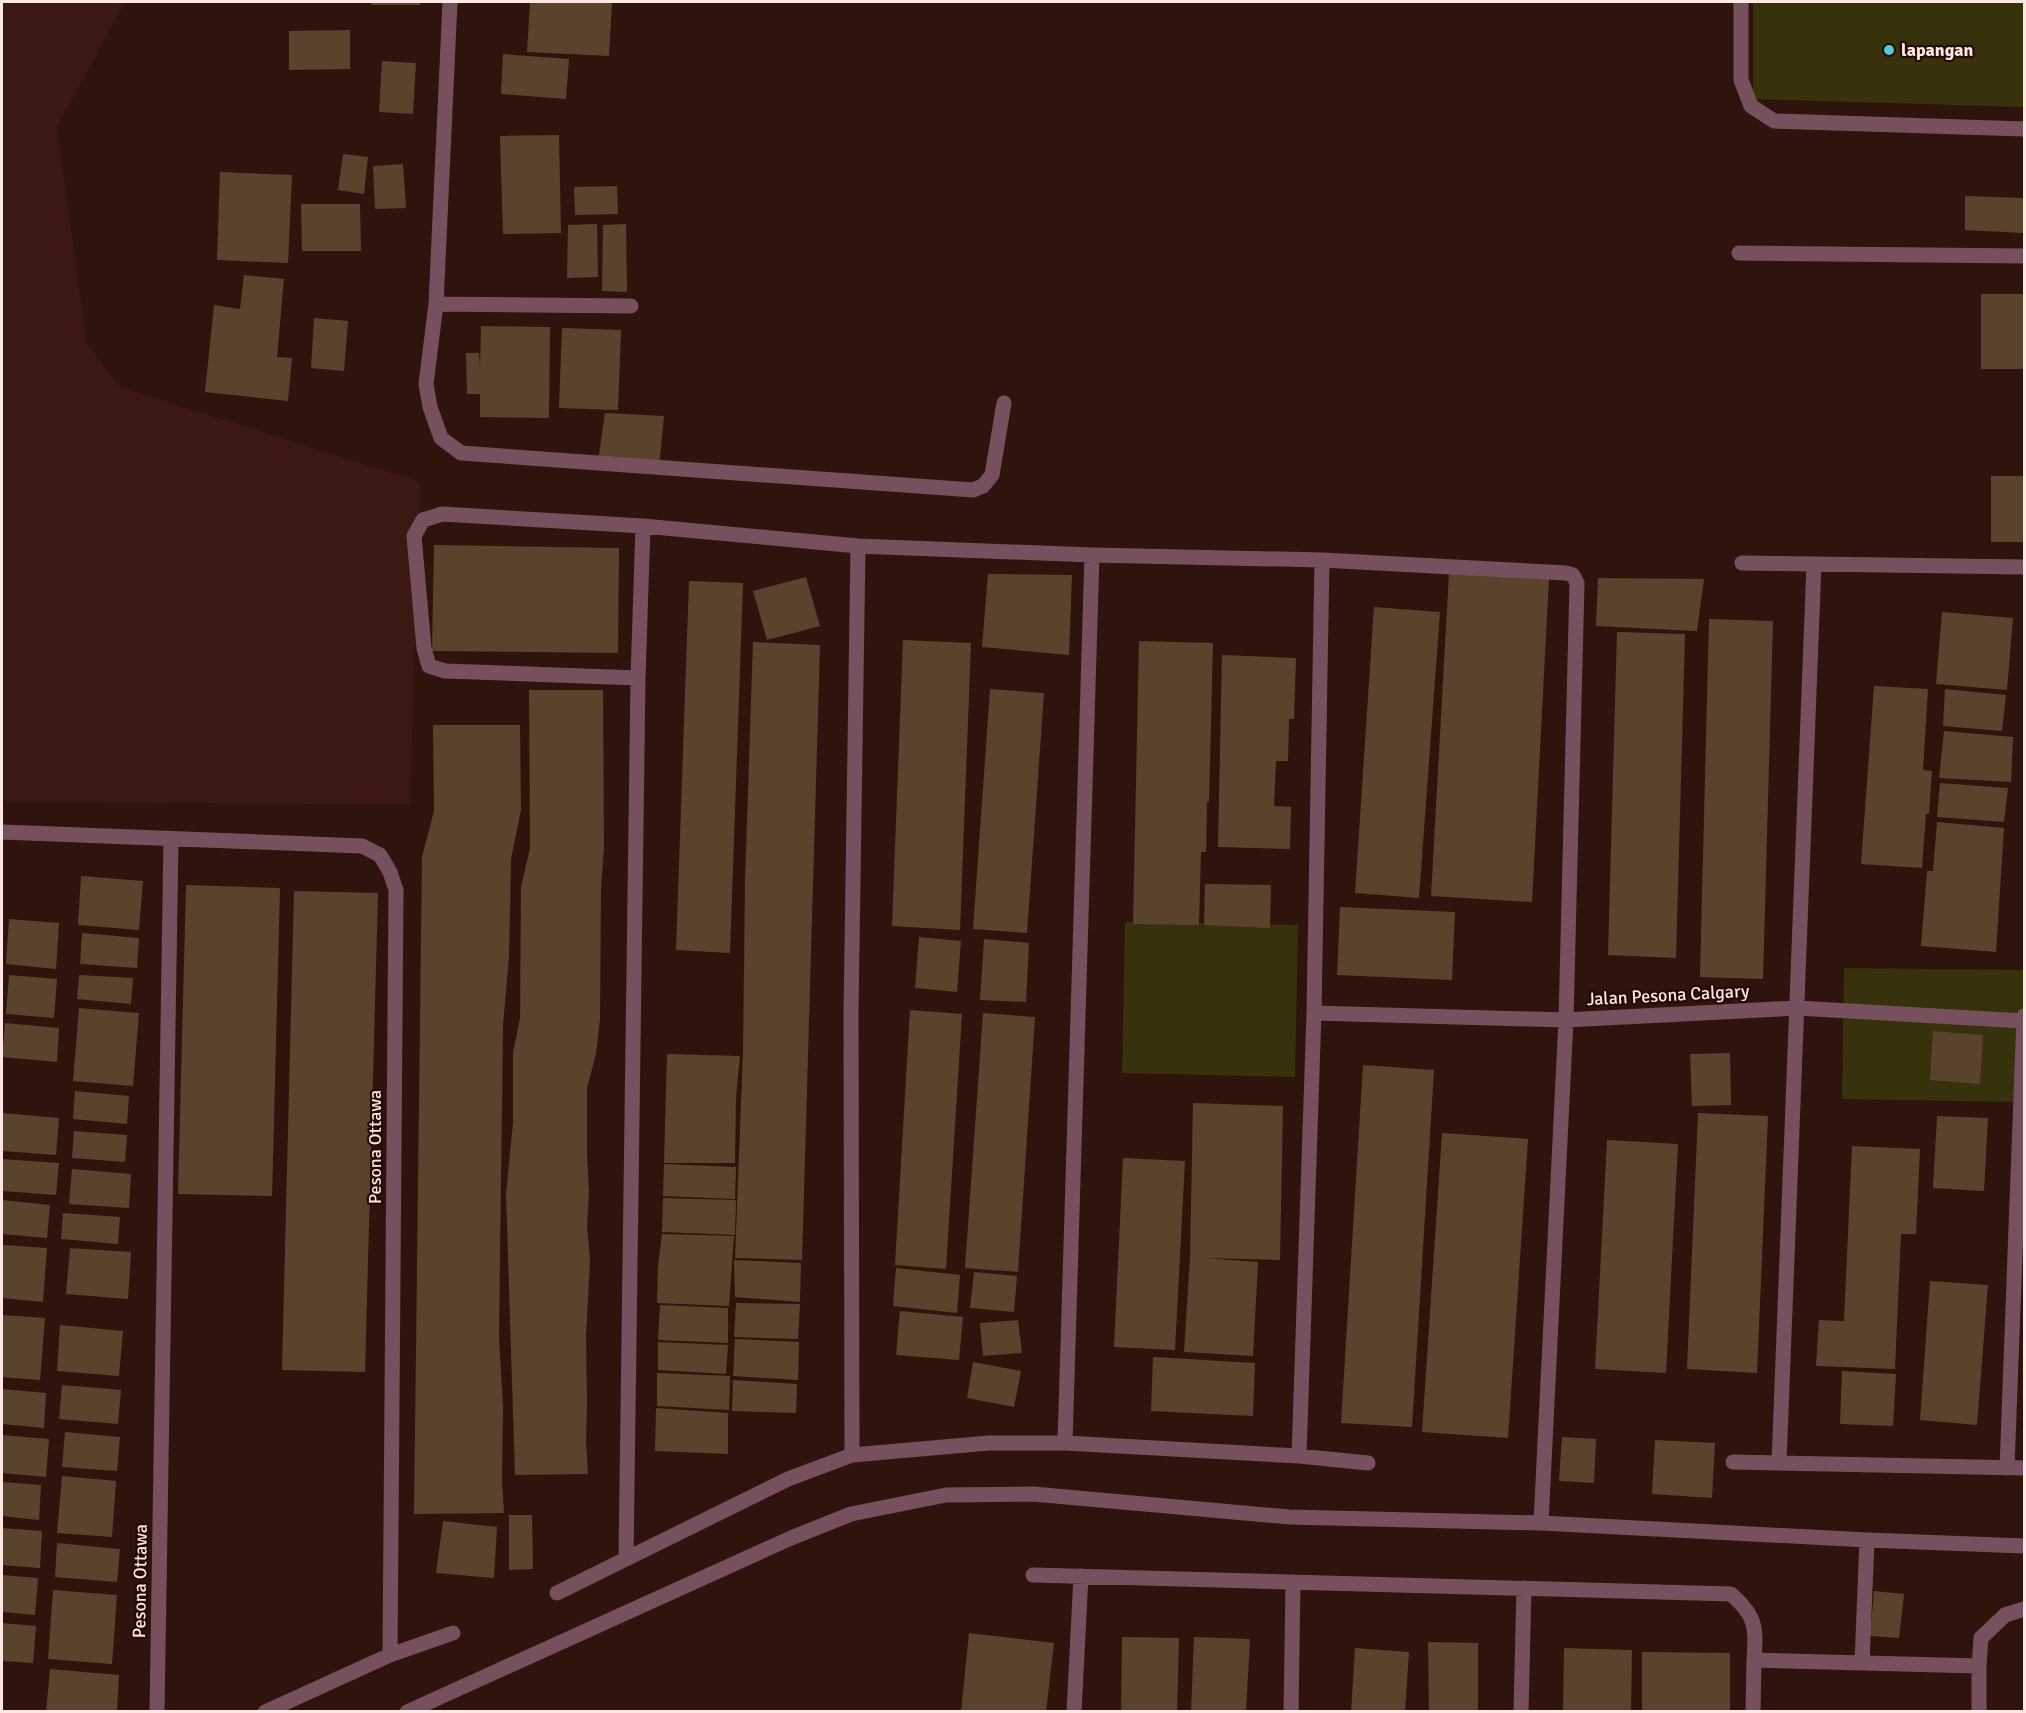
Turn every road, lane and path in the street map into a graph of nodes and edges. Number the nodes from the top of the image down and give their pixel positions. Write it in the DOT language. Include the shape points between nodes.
graph roads {
  1 [pos="450,2"];
  2 [pos="1741,2"];
  3 [pos="2025,129"];
  4 [pos="1739,253"];
  5 [pos="2025,256"];
  6 [pos="436,304"];
  7 [pos="632,306"];
  8 [pos="1004,402"];
  9 [pos="643,526"];
  10 [pos="858,546"];
  11 [pos="1092,555"];
  12 [pos="1322,560"];
  13 [pos="1742,563"];
  14 [pos="1814,564"];
  15 [pos="2025,567"];
  16 [pos="638,678"];
  17 [pos="2,832"];
  18 [pos="171,839"];
  19 [pos="1797,1008"];
  20 [pos="1314,1013"];
  21 [pos="2025,1016"];
  22 [pos="1566,1020"];
  23 [pos="2024,1021"];
  24 [pos="1065,1443"];
  25 [pos="852,1455"];
  26 [pos="1299,1456"];
  27 [pos="1733,1462"];
  28 [pos="1368,1463"];
  29 [pos="1779,1463"];
  30 [pos="2007,1468"];
  31 [pos="2025,1468"];
  32 [pos="1542,1523"];
  33 [pos="1868,1540"];
  34 [pos="2025,1546"];
  35 [pos="626,1559"];
  36 [pos="1033,1575"];
  37 [pos="1081,1576"];
  38 [pos="1293,1582"];
  39 [pos="1524,1588"];
  40 [pos="557,1593"];
  41 [pos="2025,1610"];
  42 [pos="453,1633"];
  43 [pos="390,1655"];
  44 [pos="1754,1660"];
  45 [pos="1862,1663"];
  46 [pos="1979,1666"];
  47 [pos="157,1712"];
  48 [pos="265,1712"];
  49 [pos="407,1712"];
  50 [pos="1074,1712"];
  51 [pos="1291,1712"];
  52 [pos="1521,1712"];
  53 [pos="1753,1712"];
  54 [pos="1979,1712"];
  1 -- 6 [label="street"];
  2 -- 3 [label="street" via="1741,80 1751,106 1774,121"];
  4 -- 5 [label="street"];
  6 -- 7 [label="street"];
  6 -- 8 [label="street" via="426,384 430,407 441,438 462,453 973,490 983,486 992,475"];
  9 -- 10 [label="street"];
  9 -- 16 [label="street"];
  9 -- 16 [label="street" via="442,514 423,520 414,536 429,666 445,671"];
  10 -- 11 [label="street"];
  10 -- 25 [label="street" via="851,1014"];
  11 -- 12 [label="street"];
  11 -- 24 [label="street"];
  12 -- 20 [label="street"];
  12 -- 22 [label="street" via="1573,575 1576,583"];
  13 -- 14 [label="street"];
  14 -- 15 [label="street"];
  14 -- 19 [label="street"];
  16 -- 35 [label="street"];
  17 -- 18 [label="street, Pesona Ottawa"];
  18 -- 43 [label="street, Pesona Ottawa" via="362,846 380,855 396,890"];
  18 -- 47 [label="street, Pesona Ottawa"];
  19 -- 22 [label="street, Jalan Pesona Calgary"];
  19 -- 23 [label="street, Jalan Pesona Calgary"];
  19 -- 29 [label="street"];
  20 -- 22 [label="street, Jalan Pesona Calgary"];
  20 -- 26 [label="street"];
  21 -- 23 [label="street"];
  22 -- 32 [label="street"];
  23 -- 30 [label="street"];
  24 -- 25 [label="street" via="989,1443"];
  24 -- 26 [label="street"];
  25 -- 35 [label="street" via="788,1479"];
  26 -- 28 [label="street"];
  27 -- 29 [label="street"];
  29 -- 30 [label="street"];
  30 -- 31 [label="street"];
  32 -- 33 [label="street"];
  32 -- 49 [label="street" via="1289,1517 1033,1494 945,1496 851,1514 791,1538"];
  33 -- 34 [label="street"];
  33 -- 45 [label="street"];
  35 -- 40 [label="street"];
  36 -- 37 [label="street"];
  37 -- 38 [label="street"];
  37 -- 50 [label="street"];
  38 -- 39 [label="street"];
  38 -- 51 [label="street"];
  39 -- 44 [label="street" via="1731,1594 1748,1609 1756,1633"];
  39 -- 52 [label="street"];
  41 -- 46 [label="street" via="2005,1615 1981,1638"];
  42 -- 43 [label="street"];
  43 -- 48 [label="street"];
  44 -- 45 [label="street"];
  44 -- 53 [label="street"];
  45 -- 46 [label="street"];
  46 -- 54 [label="street"];
}
